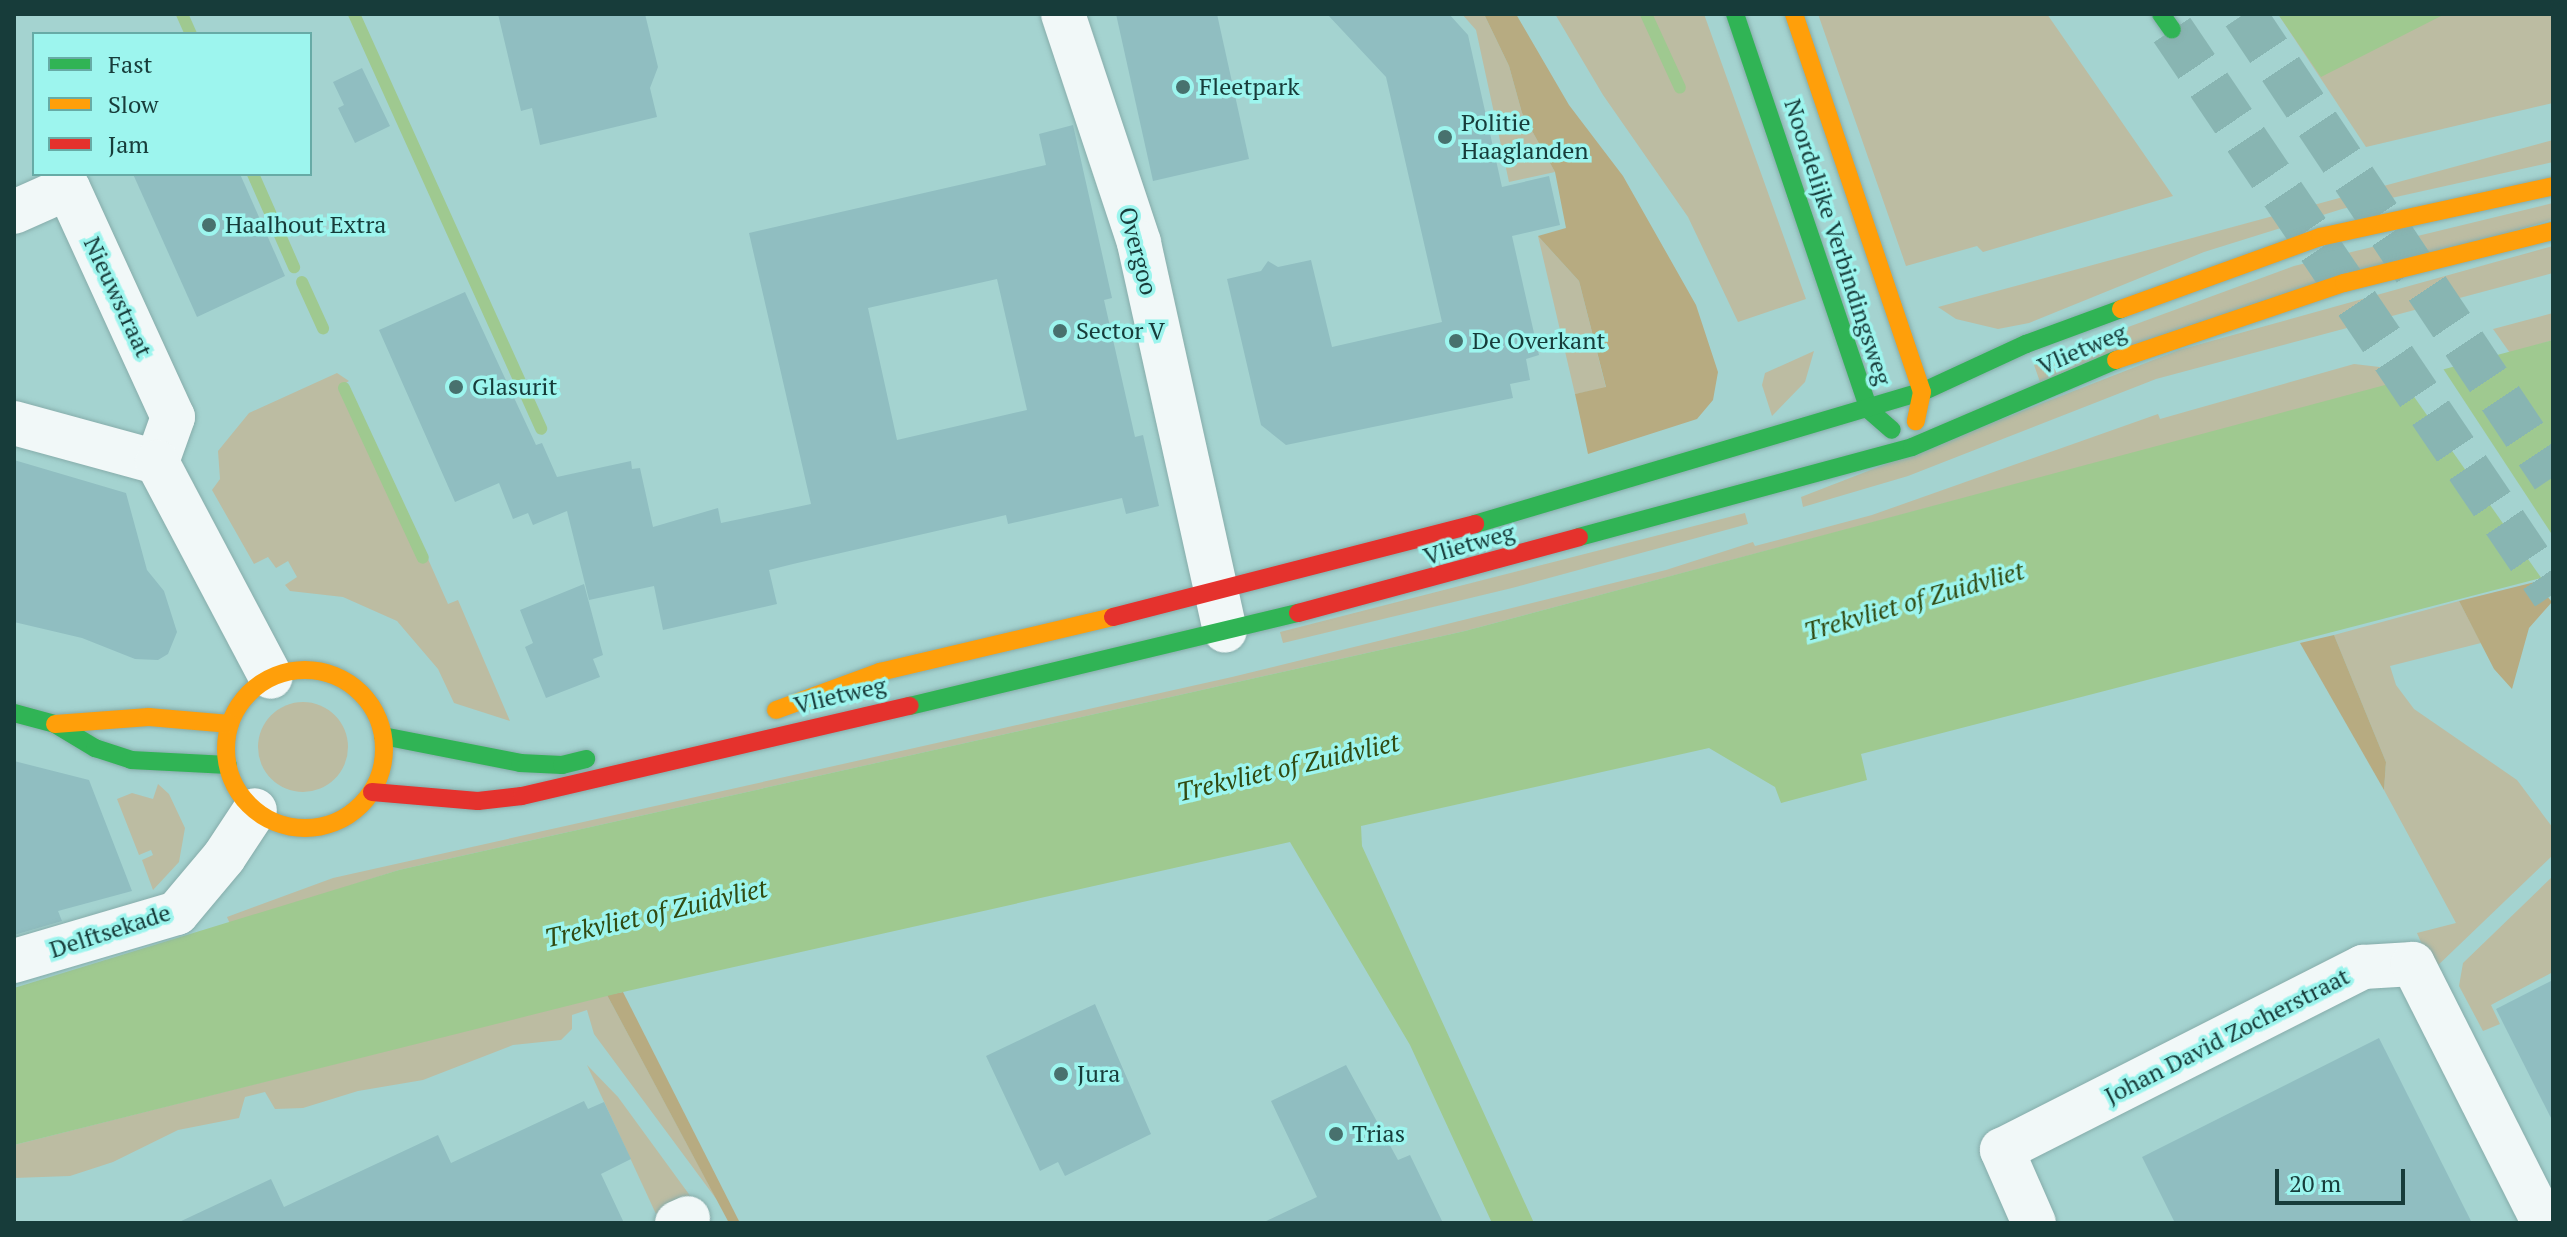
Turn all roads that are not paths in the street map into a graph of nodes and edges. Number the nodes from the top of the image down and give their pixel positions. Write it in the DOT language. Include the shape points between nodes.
graph roads {
  1 [pos="1063,14"];
  2 [pos="1735,14"];
  3 [pos="1794,14"];
  4 [pos="2161,14"];
  5 [pos="2172,30"];
  6 [pos="2553,186"];
  7 [pos="14,212"];
  8 [pos="2553,231"];
  9 [pos="1922,392"];
  10 [pos="1869,410"];
  11 [pos="14,423"];
  12 [pos="1912,447"];
  13 [pos="157,462"];
  14 [pos="1221,613"];
  15 [pos="271,677"];
  16 [pos="14,713"];
  17 [pos="757,714"];
  18 [pos="55,724"];
  19 [pos="230,724"];
  20 [pos="383,736"];
  21 [pos="608,753"];
  22 [pos="228,765"];
  23 [pos="372,792"];
  24 [pos="255,810"];
  25 [pos="14,961"];
  26 [pos="2034,1223"];
  27 [pos="2544,1223"];
  1 -- 14 [label="street, Overgoo" via="1139,243"];
  2 -- 10 [label="street, Noordelijke Verbindingsweg"];
  3 -- 9 [label="street, Noordelijke Verbindingsweg"];
  4 -- 5 [label="street"];
  6 -- 9 [label="street, Vlietweg" via="2320,237 2026,344"];
  7 -- 13 [label="street, Nieuwstraat" via="68,188 173,417"];
  8 -- 12 [label="street, Vlietweg" via="2344,283 2152,345"];
  9 -- 10 [label="street, Vlietweg"];
  9 -- 12 [label="street, Noordelijke Verbindingsweg"];
  10 -- 12 [label="street, Noordelijke Verbindingsweg"];
  10 -- 14 [label="street, Vlietweg" via="1547,505"];
  11 -- 13 [label="street"];
  12 -- 14 [label="street, Vlietweg"];
  13 -- 15 [label="street"];
  14 -- 17 [label="street, Vlietweg" via="880,672"];
  14 -- 23 [label="street, Vlietweg" via="522,796 478,801"];
  15 -- 19 [label="street" via="245,697"];
  15 -- 20 [label="street" via="306,670 341,679 369,702"];
  16 -- 18 [label="street"];
  18 -- 19 [label="street" via="149,717"];
  18 -- 22 [label="street" via="95,748 139,762"];
  19 -- 22 [label="street"];
  20 -- 21 [label="street" via="520,763 562,765"];
  20 -- 23 [label="street" via="383,765"];
  22 -- 24 [label="street" via="237,790"];
  23 -- 24 [label="street" via="348,815 317,827 284,825"];
  24 -- 25 [label="street, Delftsekade" via="177,913"];
  26 -- 27 [label="street, Johan David Zocherstraat" via="2002,1150 2363,967 2413,964"];
}
